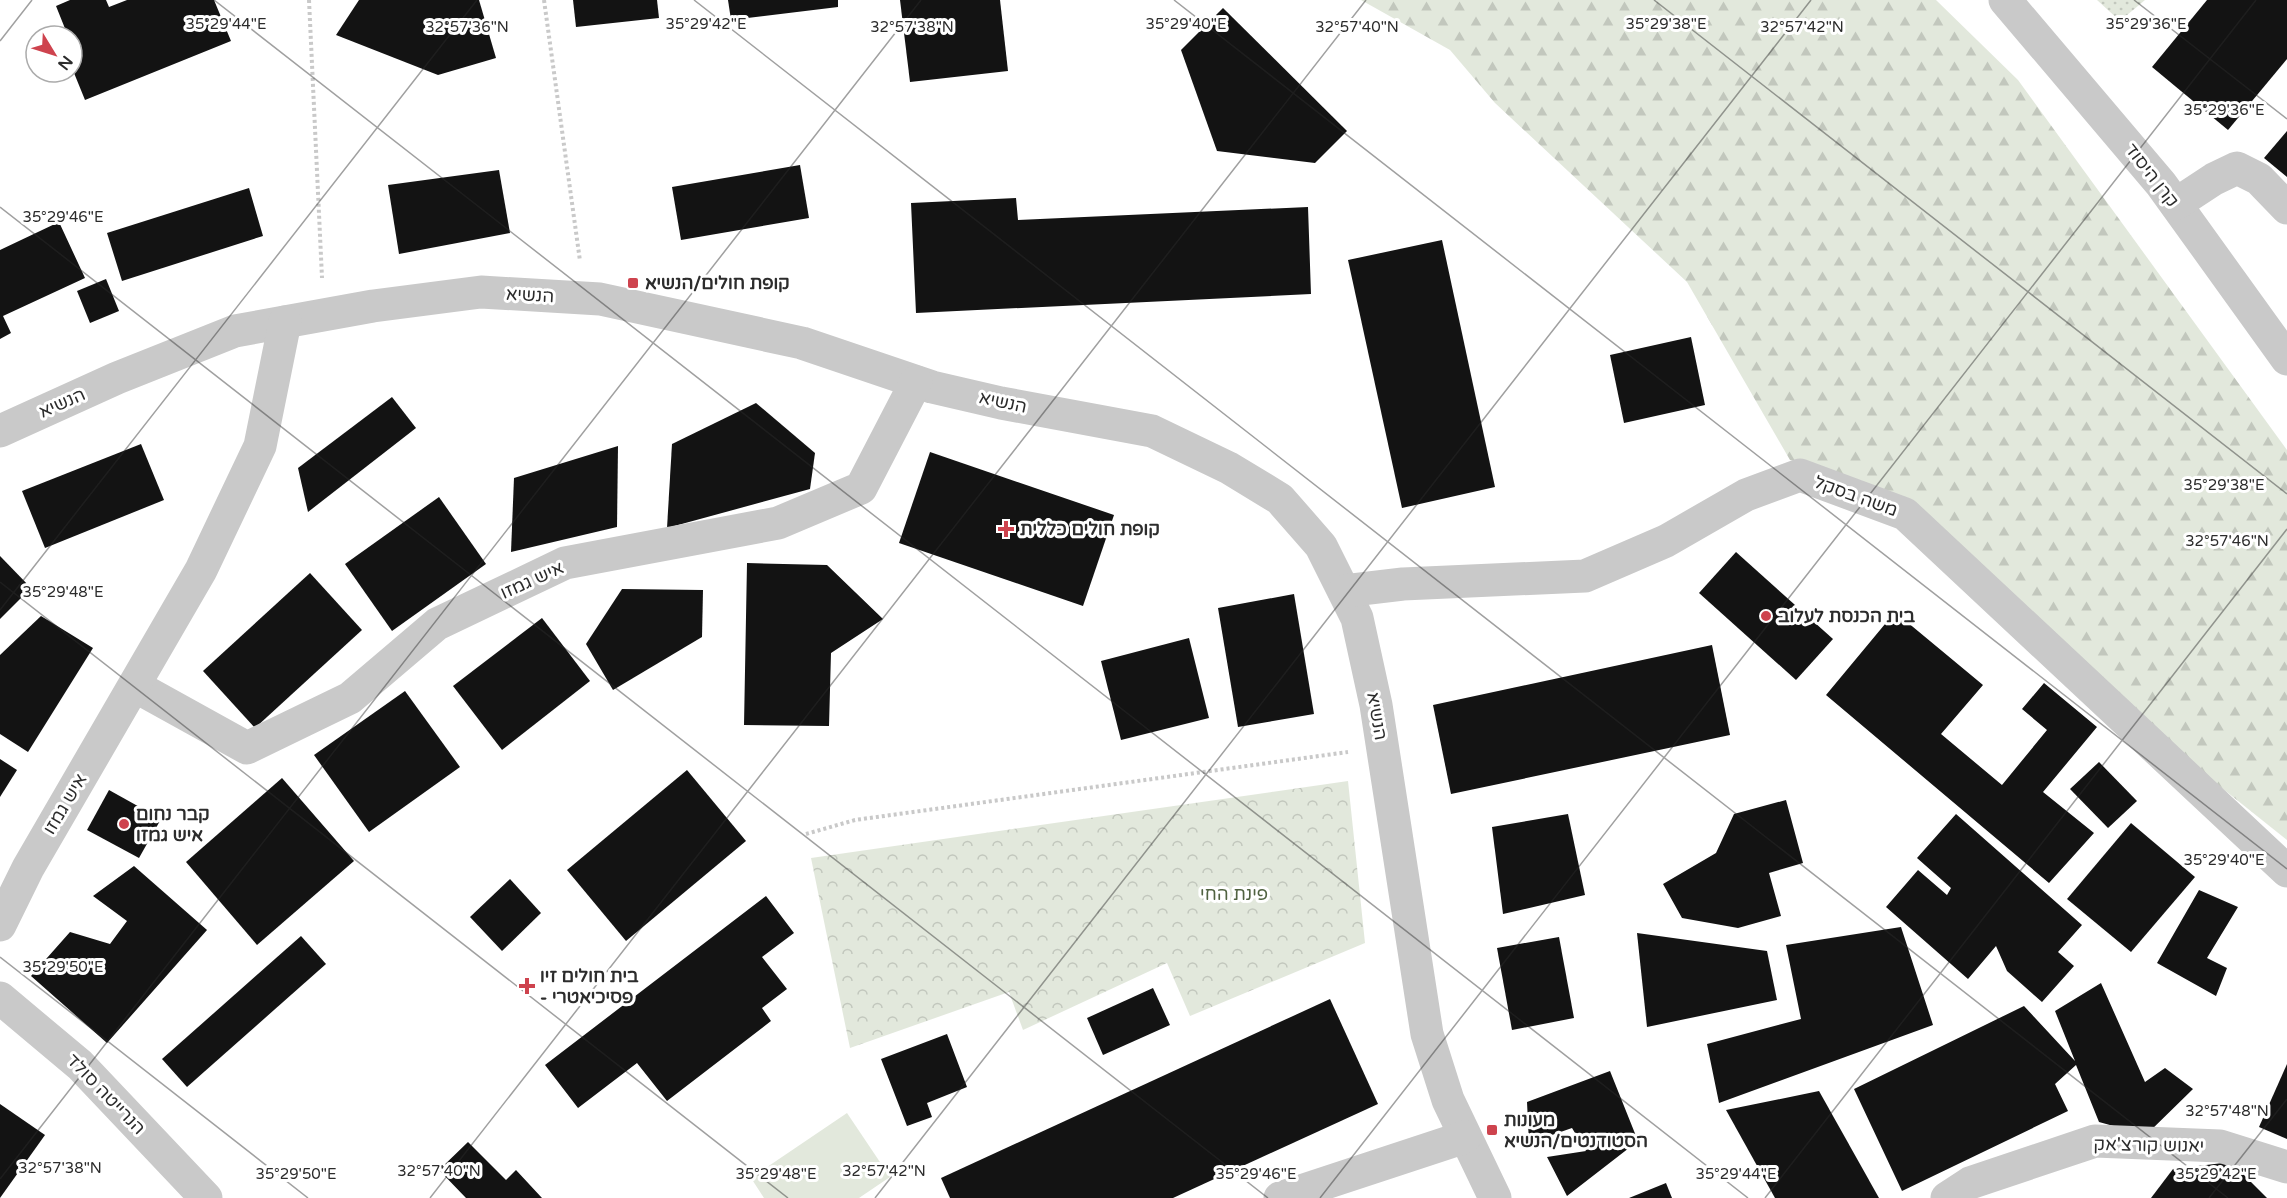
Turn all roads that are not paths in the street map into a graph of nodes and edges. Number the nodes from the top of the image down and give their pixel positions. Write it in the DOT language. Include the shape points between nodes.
graph roads {
  1 [pos="2005,0"];
  2 [pos="2176,204"];
  3 [pos="2287,208"];
  4 [pos="285,322"];
  5 [pos="2287,359"];
  6 [pos="916,382"];
  7 [pos="0,432"];
  8 [pos="1344,591"];
  9 [pos="135,686"];
  10 [pos="2287,871"];
  11 [pos="0,925"];
  12 [pos="0,998"];
  13 [pos="1465,1137"];
  14 [pos="2287,1167"];
  15 [pos="206,1198"];
  16 [pos="1280,1198"];
  17 [pos="1495,1198"];
  18 [pos="1947,1198"];
  1 -- 2 [label="street, קרן היסוד"];
  2 -- 3 [label="street" via="2237,168 2259,179"];
  2 -- 5 [label="street, קרן היסוד"];
  4 -- 6 [label="street, הנשיא" via="481,292 600,298 802,343"];
  4 -- 7 [label="street, הנשיא" via="235,331 117,378"];
  4 -- 9 [label="street, איש גמזו" via="260,446 201,570"];
  6 -- 8 [label="street, הנשיא" via="1001,403 1152,431 1229,468 1280,499 1322,546"];
  6 -- 9 [label="street, איש גמזו" via="861,488 778,523 565,563 437,624 350,699 248,748"];
  8 -- 10 [label="street, משה בסקל" via="1404,584 1585,576 1666,541 1746,495 1800,475 1905,514"];
  8 -- 13 [label="street, הנשיא" via="1357,618 1383,748 1427,1034 1448,1100"];
  9 -- 11 [label="street, איש גמזו" via="28,868"];
  12 -- 15 [label="street, הנרייטה סולד" via="80,1065"];
  13 -- 16 [label="street"];
  13 -- 17 [label="street, הנשיא"];
  14 -- 18 [label="street, יאנוש קורצ'אק" via="2220,1146 2095,1141 1970,1183"];
}
